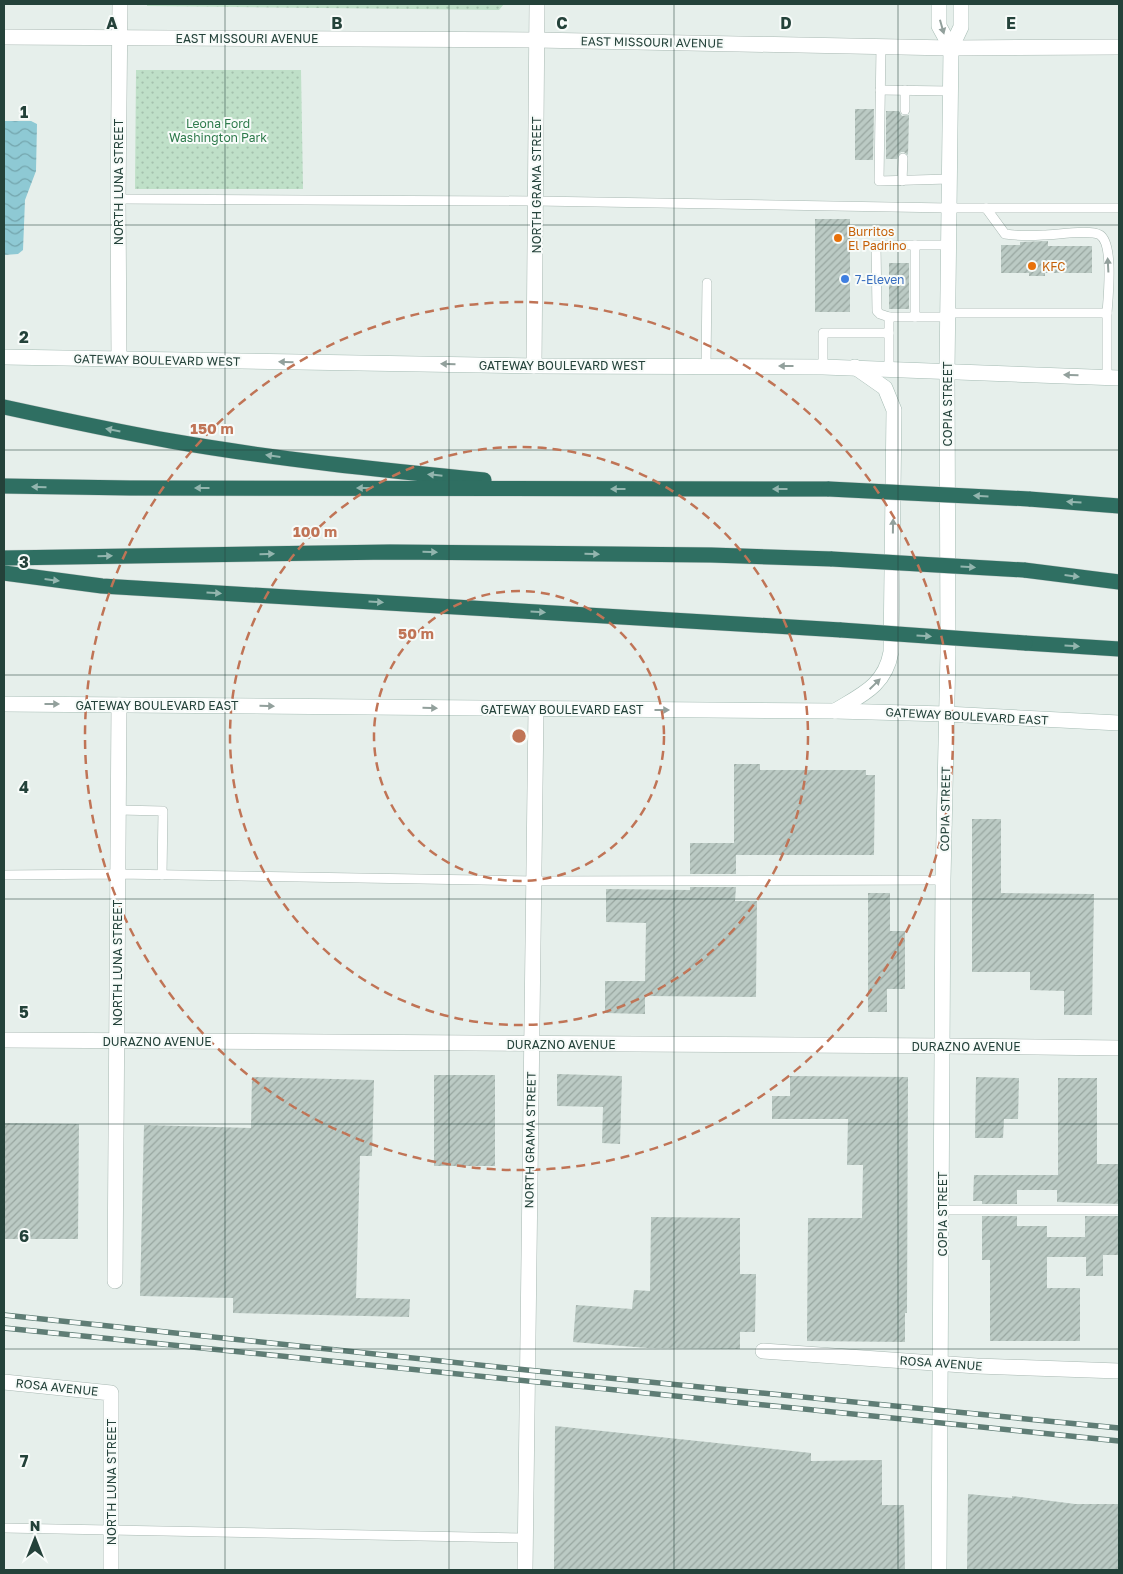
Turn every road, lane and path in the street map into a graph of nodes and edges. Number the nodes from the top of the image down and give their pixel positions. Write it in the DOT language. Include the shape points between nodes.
graph roads {
  1 [pos="120,4"];
  2 [pos="537,4"];
  3 [pos="939,4"];
  4 [pos="961,4"];
  5 [pos="4,37"];
  6 [pos="119,37"];
  7 [pos="536,40"];
  8 [pos="881,46"];
  9 [pos="1119,47"];
  10 [pos="951,48"];
  11 [pos="880,90"];
  12 [pos="905,90"];
  13 [pos="950,91"];
  14 [pos="905,110"];
  15 [pos="903,158"];
  16 [pos="949,179"];
  17 [pos="902,181"];
  18 [pos="118,199"];
  19 [pos="536,200"];
  20 [pos="949,208"];
  21 [pos="986,208"];
  22 [pos="1119,208"];
  23 [pos="915,245"];
  24 [pos="948,245"];
  25 [pos="707,283"];
  26 [pos="1107,313"];
  27 [pos="948,315"];
  28 [pos="915,317"];
  29 [pos="889,318"];
  30 [pos="889,333"];
  31 [pos="4,358"];
  32 [pos="119,360"];
  33 [pos="534,366"];
  34 [pos="706,366"];
  35 [pos="823,366"];
  36 [pos="855,368"];
  37 [pos="889,369"];
  38 [pos="947,371"];
  39 [pos="1113,377"];
  40 [pos="4,406"];
  41 [pos="4,486"];
  42 [pos="570,489"];
  43 [pos="1119,506"];
  44 [pos="4,558"];
  45 [pos="4,573"];
  46 [pos="1119,582"];
  47 [pos="1119,649"];
  48 [pos="4,704"];
  49 [pos="120,705"];
  50 [pos="536,709"];
  51 [pos="835,711"];
  52 [pos="946,714"];
  53 [pos="1119,723"];
  54 [pos="119,810"];
  55 [pos="118,874"];
  56 [pos="4,875"];
  57 [pos="162,875"];
  58 [pos="533,880"];
  59 [pos="943,880"];
  60 [pos="4,1040"];
  61 [pos="116,1040"];
  62 [pos="530,1044"];
  63 [pos="942,1046"];
  64 [pos="1119,1048"];
  65 [pos="942,1210"];
  66 [pos="1119,1210"];
  67 [pos="115,1281"];
  68 [pos="762,1351"];
  69 [pos="940,1363"];
  70 [pos="1119,1371"];
  71 [pos="4,1382"];
  72 [pos="111,1393"];
  73 [pos="4,1528"];
  74 [pos="111,1529"];
  75 [pos="525,1538"];
  76 [pos="111,1570"];
  77 [pos="525,1570"];
  78 [pos="939,1570"];
  1 -- 6 [label="street, NORTH LUNA STREET"];
  2 -- 7 [label="street, NORTH GRAMA STREET"];
  3 -- 10 [label="street, COPIA STREET, one-way" via="939,26"];
  4 -- 10 [label="street, COPIA STREET" via="961,26"];
  5 -- 6 [label="street, EAST MISSOURI AVENUE"];
  6 -- 7 [label="street, EAST MISSOURI AVENUE"];
  6 -- 18 [label="street, NORTH LUNA STREET"];
  7 -- 8 [label="street, EAST MISSOURI AVENUE"];
  7 -- 19 [label="street, NORTH GRAMA STREET"];
  8 -- 10 [label="street, EAST MISSOURI AVENUE"];
  8 -- 11 [label="lane"];
  9 -- 10 [label="street, EAST MISSOURI AVENUE"];
  10 -- 13 [label="street, COPIA STREET"];
  11 -- 12 [label="lane"];
  11 -- 17 [label="lane" via="879,181"];
  12 -- 13 [label="lane"];
  12 -- 14 [label="lane"];
  13 -- 16 [label="street, COPIA STREET"];
  15 -- 17 [label="lane"];
  16 -- 17 [label="lane"];
  16 -- 20 [label="street, COPIA STREET"];
  18 -- 19 [label="lane"];
  18 -- 32 [label="street, NORTH LUNA STREET"];
  19 -- 20 [label="lane"];
  19 -- 33 [label="street, NORTH GRAMA STREET"];
  20 -- 21 [label="lane"];
  20 -- 24 [label="street, COPIA STREET"];
  21 -- 22 [label="lane"];
  26 -- 21 [label="lane, one-way" via="1107,242 1092,232 1042,236 1005,234"];
  23 -- 24 [label="lane"];
  23 -- 28 [label="lane"];
  23 -- 29 [label="lane" via="876,245 877,311"];
  24 -- 27 [label="street, COPIA STREET"];
  25 -- 34 [label="lane"];
  26 -- 27 [label="lane"];
  26 -- 39 [label="lane"];
  27 -- 28 [label="lane"];
  27 -- 38 [label="street, COPIA STREET"];
  28 -- 29 [label="lane"];
  29 -- 30 [label="lane"];
  30 -- 35 [label="lane" via="823,333"];
  30 -- 37 [label="lane"];
  31 -- 32 [label="street, GATEWAY BOULEVARD WEST"];
  33 -- 32 [label="street, GATEWAY BOULEVARD WEST, one-way"];
  33 -- 34 [label="street, GATEWAY BOULEVARD WEST"];
  35 -- 34 [label="street, GATEWAY BOULEVARD WEST, one-way"];
  35 -- 36 [label="street, GATEWAY BOULEVARD WEST"];
  36 -- 37 [label="street, GATEWAY BOULEVARD WEST"];
  51 -- 36 [label="street, one-way" via="878,682 885,673 891,652 894,410 885,388"];
  37 -- 38 [label="street, GATEWAY BOULEVARD WEST"];
  39 -- 38 [label="street, GATEWAY BOULEVARD WEST, one-way"];
  38 -- 52 [label="street, COPIA STREET"];
  42 -- 40 [label="highway, one-way" via="352,467 182,443"];
  42 -- 41 [label="highway, one-way"];
  43 -- 42 [label="highway, one-way, bridge" via="829,489"];
  44 -- 46 [label="highway, one-way, bridge" via="390,552 711,555 1024,570"];
  45 -- 47 [label="highway, one-way, bridge" via="102,586"];
  48 -- 49 [label="street, GATEWAY BOULEVARD EAST, one-way"];
  49 -- 50 [label="street, GATEWAY BOULEVARD EAST, one-way"];
  49 -- 54 [label="street, NORTH LUNA STREET"];
  50 -- 51 [label="street, GATEWAY BOULEVARD EAST, one-way"];
  50 -- 58 [label="street, NORTH GRAMA STREET"];
  51 -- 52 [label="street, GATEWAY BOULEVARD EAST"];
  52 -- 53 [label="street, GATEWAY BOULEVARD EAST"];
  52 -- 59 [label="street, COPIA STREET"];
  54 -- 55 [label="street, NORTH LUNA STREET"];
  54 -- 57 [label="lane" via="163,811"];
  55 -- 56 [label="lane"];
  55 -- 57 [label="lane"];
  55 -- 61 [label="street, NORTH LUNA STREET"];
  57 -- 58 [label="lane"];
  58 -- 59 [label="lane"];
  58 -- 62 [label="street, NORTH GRAMA STREET"];
  59 -- 63 [label="street, COPIA STREET"];
  60 -- 61 [label="street, DURAZNO AVENUE"];
  61 -- 62 [label="street, DURAZNO AVENUE"];
  61 -- 67 [label="street, NORTH LUNA STREET"];
  62 -- 63 [label="street, DURAZNO AVENUE"];
  62 -- 75 [label="street, NORTH GRAMA STREET"];
  63 -- 64 [label="street, DURAZNO AVENUE"];
  63 -- 65 [label="street, COPIA STREET"];
  65 -- 66 [label="lane"];
  65 -- 69 [label="street, COPIA STREET"];
  68 -- 69 [label="street, ROSA AVENUE"];
  69 -- 70 [label="street, ROSA AVENUE"];
  69 -- 78 [label="street, COPIA STREET"];
  71 -- 72 [label="street, ROSA AVENUE"];
  72 -- 74 [label="street, NORTH LUNA STREET"];
  73 -- 74 [label="lane"];
  74 -- 75 [label="lane"];
  74 -- 76 [label="street, NORTH LUNA STREET"];
  75 -- 77 [label="street, NORTH GRAMA STREET"];
}
